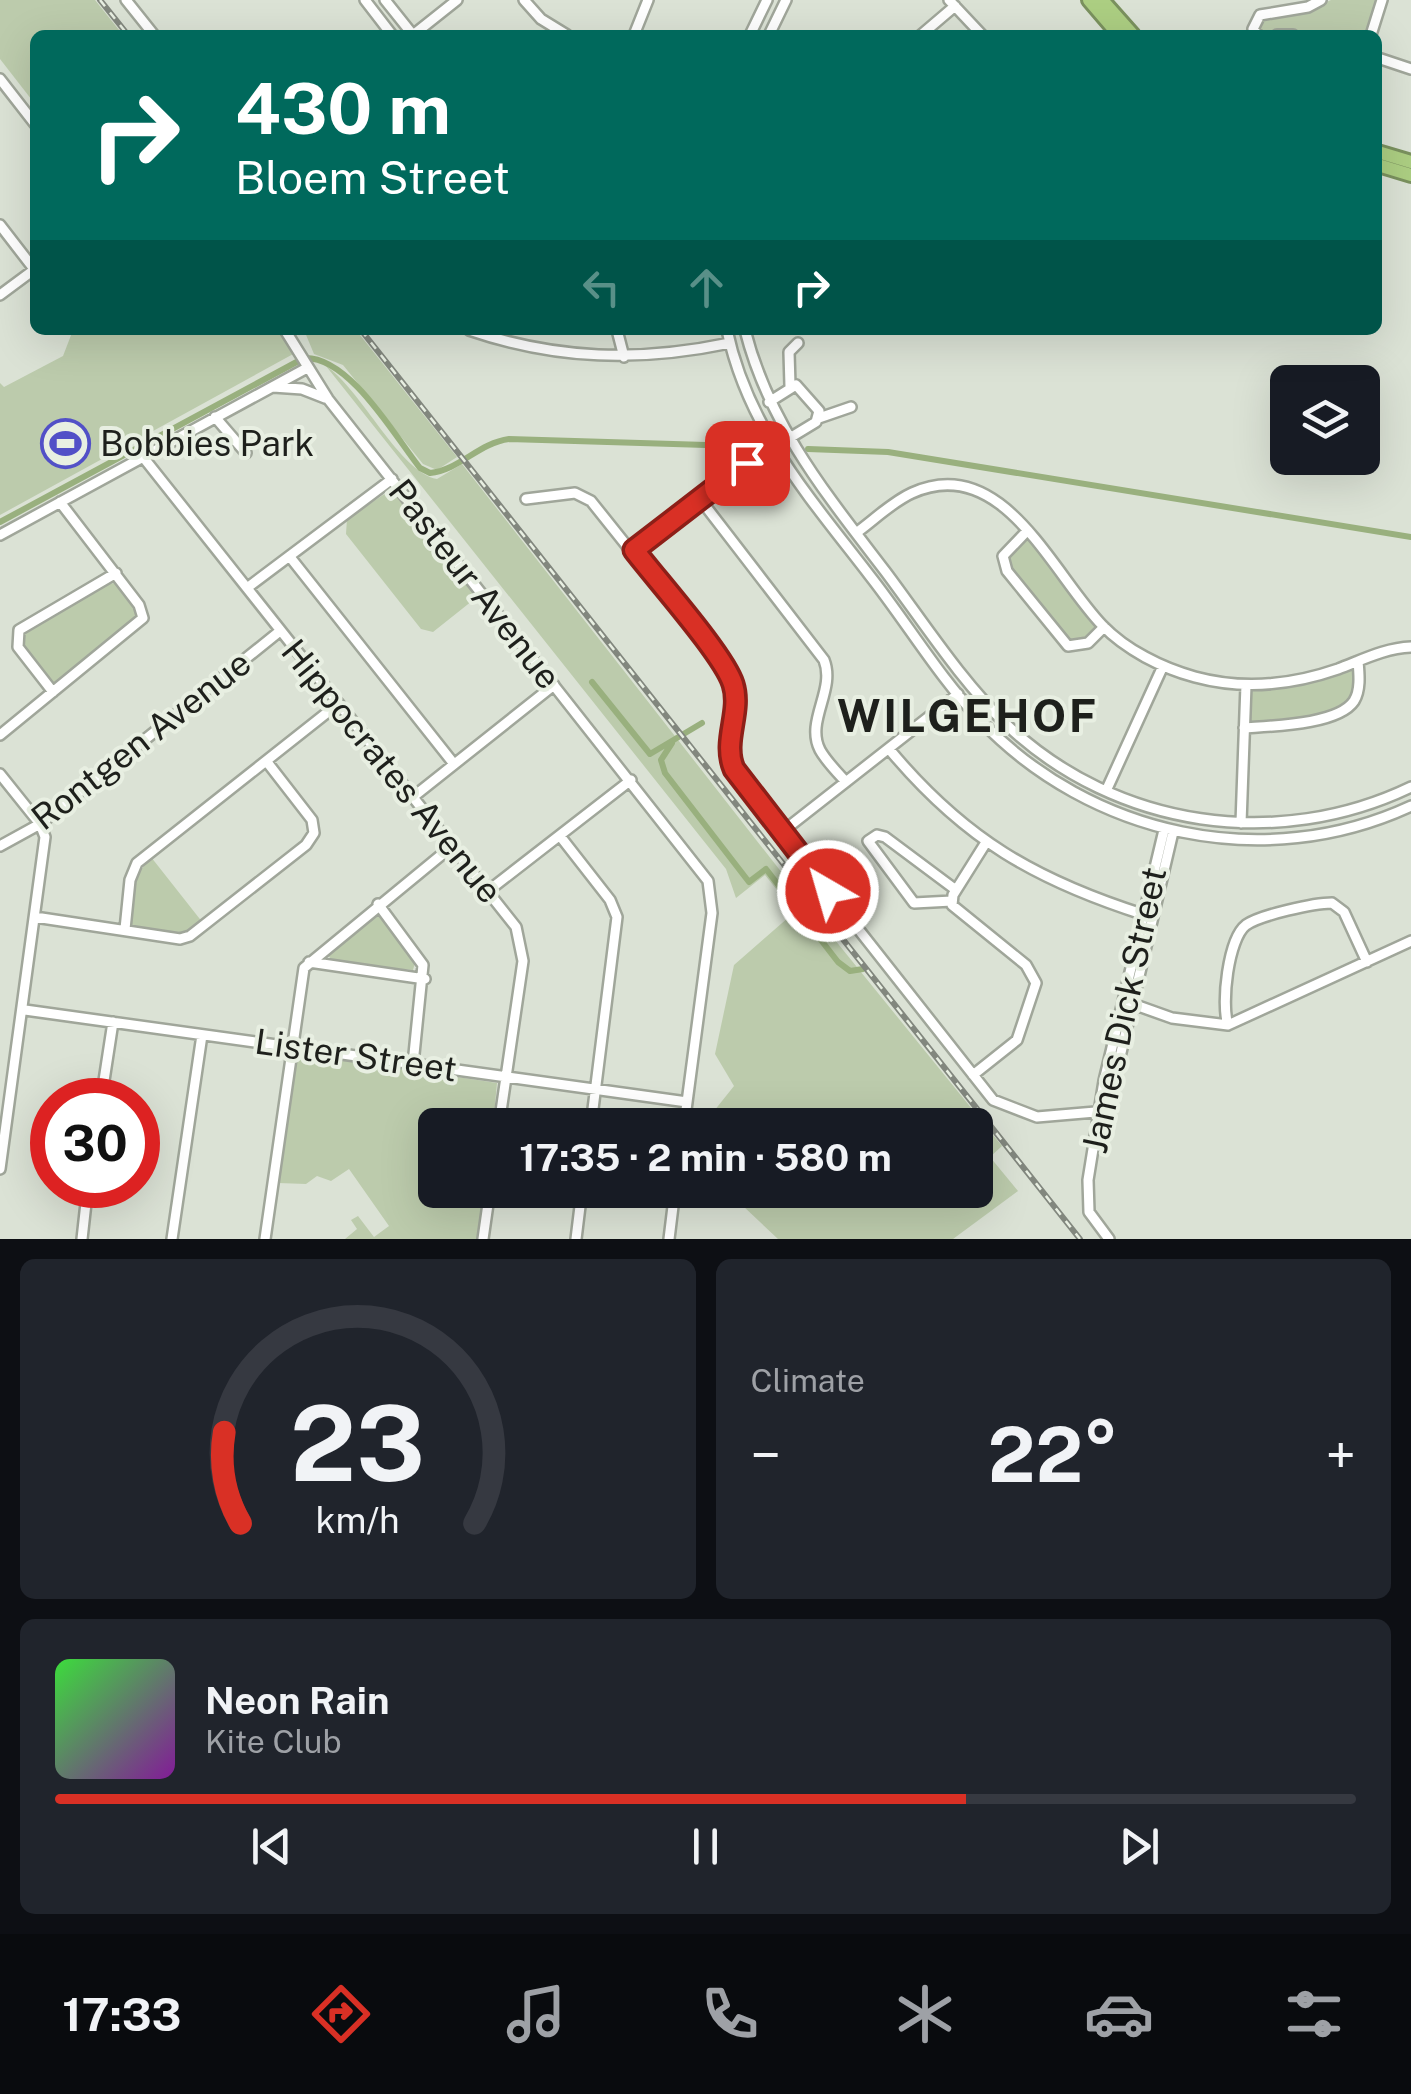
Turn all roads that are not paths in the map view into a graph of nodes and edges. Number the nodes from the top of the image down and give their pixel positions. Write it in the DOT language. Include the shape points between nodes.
graph roads {
  1 [pos="126,0"];
  2 [pos="365,0"];
  3 [pos="385,0"];
  4 [pos="457,0"];
  5 [pos="524,0"];
  6 [pos="648,0"];
  7 [pos="767,0"];
  8 [pos="786,0"];
  9 [pos="1089,0"];
  10 [pos="1102,0"];
  11 [pos="1321,0"];
  12 [pos="1382,0"];
  13 [pos="952,3"];
  14 [pos="150,30"];
  15 [pos="388,30"];
  16 [pos="406,30"];
  17 [pos="412,30"];
  18 [pos="559,30"];
  19 [pos="636,30"];
  20 [pos="752,30"];
  21 [pos="771,30"];
  22 [pos="927,30"];
  23 [pos="977,30"];
  24 [pos="1115,30"];
  25 [pos="1129,30"];
  26 [pos="1254,30"];
  27 [pos="1373,30"];
  28 [pos="1382,59"];
  29 [pos="1411,69"];
  30 [pos="0,79"];
  31 [pos="30,118"];
  32 [pos="1382,153"];
  33 [pos="1411,162"];
  34 [pos="1382,166"];
  35 [pos="1411,175"];
  36 [pos="0,224"];
  37 [pos="30,263"];
  38 [pos="30,273"];
  39 [pos="0,295"];
  40 [pos="288,335"];
  41 [pos="488,335"];
  42 [pos="618,335"];
  43 [pos="747,335"];
  44 [pos="728,336"];
  45 [pos="798,343"];
  46 [pos="750,349"];
  47 [pos="733,356"];
  48 [pos="624,357"];
  49 [pos="306,367"];
  50 [pos="790,386"];
  51 [pos="268,388"];
  52 [pos="328,399"];
  53 [pos="768,402"];
  54 [pos="851,407"];
  55 [pos="215,417"];
  56 [pos="819,418"];
  57 [pos="782,428"];
  58 [pos="789,441"];
  59 [pos="771,446"];
  60 [pos="246,453"];
  61 [pos="143,457"];
  62 [pos="392,479"];
  63 [pos="378,489"];
  64 [pos="401,490"];
  65 [pos="526,498"];
  66 [pos="700,500"];
  67 [pos="60,502"];
  68 [pos="848,524"];
  69 [pos="1027,530"];
  70 [pos="836,534"];
  71 [pos="0,535"];
  72 [pos="859,538"];
  73 [pos="634,550"];
  74 [pos="851,551"];
  75 [pos="290,557"];
  76 [pos="116,573"];
  77 [pos="247,588"];
  78 [pos="1104,627"];
  79 [pos="280,631"];
  80 [pos="1411,647"];
  81 [pos="1358,661"];
  82 [pos="1163,666"];
  83 [pos="965,676"];
  84 [pos="554,685"];
  85 [pos="1246,685"];
  86 [pos="955,690"];
  87 [pos="53,692"];
  88 [pos="980,694"];
  89 [pos="338,704"];
  90 [pos="967,705"];
  91 [pos="1244,728"];
  92 [pos="0,735"];
  93 [pos="889,748"];
  94 [pos="267,762"];
  95 [pos="454,764"];
  96 [pos="0,774"];
  97 [pos="631,780"];
  98 [pos="846,782"];
  99 [pos="1411,787"];
  100 [pos="1105,791"];
  101 [pos="413,797"];
  102 [pos="1089,801"];
  103 [pos="1411,806"];
  104 [pos="1156,810"];
  105 [pos="1109,811"];
  106 [pos="1186,817"];
  107 [pos="1236,823"];
  108 [pos="40,824"];
  109 [pos="1252,824"];
  110 [pos="1152,827"];
  111 [pos="782,832"];
  112 [pos="1174,832"];
  113 [pos="560,836"];
  114 [pos="1229,840"];
  115 [pos="1250,840"];
  116 [pos="985,844"];
  117 [pos="0,846"];
  118 [pos="452,847"];
  119 [pos="956,890"];
  120 [pos="488,891"];
  121 [pos="952,901"];
  122 [pos="378,904"];
  123 [pos="1147,916"];
  124 [pos="36,917"];
  125 [pos="125,929"];
  126 [pos="1411,941"];
  127 [pos="308,962"];
  128 [pos="1367,962"];
  129 [pos="424,979"];
  130 [pos="1128,1001"];
  131 [pos="25,1010"];
  132 [pos="113,1022"];
  133 [pos="1228,1025"];
  134 [pos="202,1035"];
  135 [pos="293,1044"];
  136 [pos="413,1064"];
  137 [pos="973,1074"];
  138 [pos="505,1076"];
  139 [pos="104,1078"];
  140 [pos="596,1089"];
  141 [pos="687,1102"];
  142 [pos="500,1108"];
  143 [pos="593,1108"];
  144 [pos="686,1108"];
  145 [pos="1103,1110"];
  146 [pos="0,1169"];
  147 [pos="85,1208"];
  148 [pos="487,1208"];
  149 [pos="580,1208"];
  150 [pos="672,1208"];
  151 [pos="82,1239"];
  152 [pos="172,1239"];
  153 [pos="265,1239"];
  154 [pos="483,1239"];
  155 [pos="576,1239"];
  156 [pos="668,1239"];
  157 [pos="1108,1239"];
  1 -- 14 [label="street"];
  2 -- 15 [label="street"];
  3 -- 16 [label="street"];
  4 -- 17 [label="street"];
  5 -- 18 [label="street"];
  6 -- 19 [label="street"];
  7 -- 20 [label="street"];
  8 -- 21 [label="street"];
  9 -- 24 [label="highway"];
  10 -- 25 [label="highway"];
  11 -- 26 [label="street" via="1260,15"];
  12 -- 27 [label="street"];
  13 -- 22 [label="street"];
  13 -- 23 [label="street"];
  28 -- 29 [label="street"];
  30 -- 31 [label="street"];
  32 -- 33 [label="highway"];
  34 -- 35 [label="highway"];
  36 -- 37 [label="street"];
  38 -- 39 [label="street"];
  40 -- 49 [label="street, Pasteur Avenue"];
  41 -- 48 [label="street" via="564,355"];
  42 -- 48 [label="street"];
  43 -- 46 [label="street"];
  44 -- 47 [label="street"];
  44 -- 48 [label="street" via="672,355"];
  45 -- 50 [label="street" via="789,352"];
  46 -- 47 [label="street"];
  46 -- 53 [label="street"];
  47 -- 59 [label="street"];
  49 -- 51 [label="street"];
  49 -- 52 [label="street, Pasteur Avenue"];
  50 -- 53 [label="street"];
  50 -- 56 [label="street" via="805,392"];
  51 -- 52 [label="street" via="290,386"];
  51 -- 55 [label="street"];
  52 -- 62 [label="street, Pasteur Avenue"];
  53 -- 57 [label="street"];
  54 -- 56 [label="street"];
  55 -- 60 [label="street"];
  55 -- 61 [label="street"];
  56 -- 58 [label="street"];
  57 -- 58 [label="street"];
  57 -- 59 [label="street"];
  58 -- 59 [label="street"];
  58 -- 68 [label="street"];
  59 -- 66 [label="street"];
  59 -- 70 [label="street"];
  61 -- 67 [label="street"];
  61 -- 77 [label="street, Hippocrates Avenue"];
  62 -- 63 [label="street"];
  62 -- 64 [label="street, Pasteur Avenue"];
  63 -- 64 [label="street"];
  63 -- 75 [label="street"];
  64 -- 84 [label="street, Pasteur Avenue"];
  65 -- 73 [label="street" via="585,497"];
  66 -- 73 [label="street"];
  66 -- 98 [label="street" via="824,660 828,678 816,738"];
  67 -- 71 [label="street"];
  67 -- 76 [label="street"];
  68 -- 70 [label="street"];
  68 -- 72 [label="street"];
  69 -- 72 [label="street" via="990,495 943,484 903,498"];
  69 -- 78 [label="street"];
  69 -- 78 [label="street" via="1003,556 1014,581 1068,646 1088,644"];
  70 -- 74 [label="street"];
  72 -- 74 [label="street"];
  72 -- 83 [label="street"];
  73 -- 111 [label="street" via="730,675 736,706 731,761"];
  74 -- 86 [label="street"];
  75 -- 77 [label="street"];
  75 -- 95 [label="street"];
  76 -- 87 [label="street" via="142,611 141,622"];
  76 -- 87 [label="street" via="19,630 18,647"];
  77 -- 79 [label="street, Hippocrates Avenue"];
  78 -- 82 [label="street"];
  79 -- 89 [label="street, Hippocrates Avenue"];
  79 -- 108 [label="street, Rontgen Avenue"];
  80 -- 81 [label="street"];
  81 -- 85 [label="street" via="1307,679"];
  81 -- 91 [label="street" via="1356,696 1347,707 1313,720"];
  82 -- 85 [label="street"];
  82 -- 100 [label="street"];
  83 -- 86 [label="street"];
  83 -- 88 [label="street"];
  84 -- 95 [label="street"];
  84 -- 97 [label="street, Pasteur Avenue"];
  85 -- 91 [label="street"];
  86 -- 90 [label="street"];
  86 -- 93 [label="street"];
  87 -- 92 [label="street"];
  88 -- 90 [label="street"];
  88 -- 100 [label="street" via="1035,748"];
  89 -- 94 [label="street"];
  89 -- 101 [label="street, Hippocrates Avenue"];
  90 -- 102 [label="street" via="1019,755"];
  91 -- 107 [label="street"];
  93 -- 98 [label="street"];
  93 -- 116 [label="street"];
  94 -- 125 [label="street" via="137,864"];
  94 -- 125 [label="street" via="312,820 306,845 190,936"];
  95 -- 101 [label="street"];
  96 -- 108 [label="street"];
  97 -- 113 [label="street"];
  97 -- 141 [label="street, Pasteur Avenue" via="711,890"];
  98 -- 111 [label="street"];
  99 -- 109 [label="street" via="1344,813"];
  100 -- 102 [label="street"];
  100 -- 104 [label="street"];
  100 -- 105 [label="street"];
  101 -- 118 [label="street, Hippocrates Avenue"];
  102 -- 105 [label="street"];
  103 -- 115 [label="street" via="1322,835"];
  104 -- 106 [label="street"];
  104 -- 110 [label="street"];
  105 -- 110 [label="street"];
  106 -- 107 [label="street"];
  106 -- 112 [label="street, James Dick Street"];
  107 -- 109 [label="street"];
  107 -- 114 [label="street"];
  108 -- 117 [label="street, Rontgen Avenue"];
  108 -- 124 [label="street" via="45,838"];
  109 -- 115 [label="street"];
  110 -- 112 [label="street"];
  111 -- 137 [label="street"];
  112 -- 114 [label="street"];
  112 -- 123 [label="street, James Dick Street"];
  113 -- 120 [label="street"];
  113 -- 140 [label="street" via="616,917"];
  114 -- 115 [label="street"];
  116 -- 119 [label="street"];
  116 -- 123 [label="street" via="1063,886"];
  118 -- 120 [label="street, Hippocrates Avenue"];
  118 -- 122 [label="street"];
  119 -- 121 [label="street"];
  119 -- 121 [label="street" via="885,838 868,841 914,903"];
  120 -- 138 [label="street, Hippocrates Avenue" via="524,948"];
  121 -- 137 [label="street" via="961,916 1026,965 1036,983 1017,1040"];
  122 -- 127 [label="street"];
  122 -- 129 [label="street" via="421,959"];
  123 -- 130 [label="street, James Dick Street"];
  124 -- 125 [label="street"];
  124 -- 131 [label="street"];
  126 -- 128 [label="street"];
  127 -- 129 [label="street"];
  127 -- 135 [label="street"];
  128 -- 133 [label="street"];
  128 -- 133 [label="street" via="1344,912 1332,903 1250,923 1238,935 1228,974"];
  129 -- 136 [label="street"];
  130 -- 133 [label="street" via="1172,1018"];
  130 -- 145 [label="street, James Dick Street"];
  131 -- 132 [label="street, Lister Street"];
  131 -- 146 [label="street"];
  132 -- 134 [label="street, Lister Street"];
  132 -- 139 [label="street"];
  134 -- 135 [label="street, Lister Street"];
  134 -- 152 [label="street"];
  135 -- 136 [label="street, Lister Street"];
  135 -- 153 [label="street"];
  136 -- 138 [label="street, Lister Street"];
  137 -- 145 [label="street" via="993,1100 1028,1115"];
  138 -- 140 [label="street, Lister Street"];
  138 -- 142 [label="street, Hippocrates Avenue"];
  140 -- 141 [label="street, Lister Street"];
  140 -- 143 [label="street"];
  141 -- 144 [label="street, Pasteur Avenue"];
  145 -- 157 [label="street, James Dick Street" via="1088,1191 1090,1212"];
  147 -- 151 [label="street"];
  148 -- 154 [label="street"];
  149 -- 155 [label="street"];
  150 -- 156 [label="street"];
}
